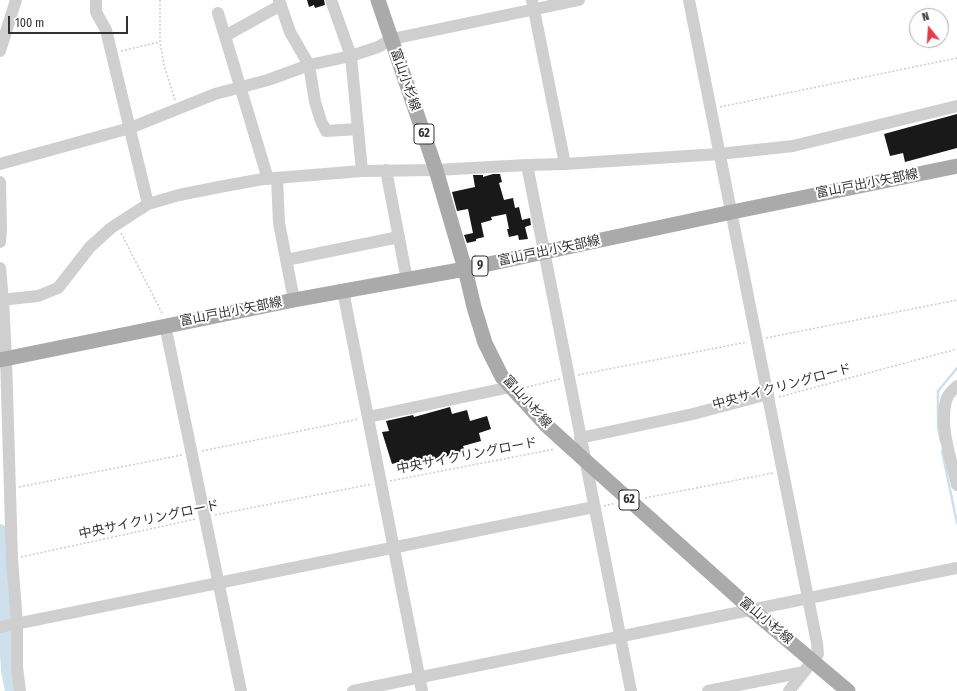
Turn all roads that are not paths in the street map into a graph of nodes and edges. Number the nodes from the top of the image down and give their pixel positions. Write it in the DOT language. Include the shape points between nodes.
graph roads {
  1 [pos="16,0"];
  2 [pos="96,0"];
  3 [pos="331,0"];
  4 [pos="378,0"];
  5 [pos="579,0"];
  6 [pos="689,0"];
  7 [pos="280,3"];
  8 [pos="533,5"];
  9 [pos="218,13"];
  10 [pos="225,36"];
  11 [pos="392,39"];
  12 [pos="1,46"];
  13 [pos="351,56"];
  14 [pos="309,66"];
  15 [pos="240,88"];
  16 [pos="957,106"];
  17 [pos="130,128"];
  18 [pos="358,129"];
  19 [pos="719,154"];
  20 [pos="0,164"];
  21 [pos="565,164"];
  22 [pos="527,165"];
  23 [pos="957,166"];
  24 [pos="386,170"];
  25 [pos="436,170"];
  26 [pos="362,171"];
  27 [pos="270,178"];
  28 [pos="0,182"];
  29 [pos="148,204"];
  30 [pos="732,212"];
  31 [pos="399,237"];
  32 [pos="0,242"];
  33 [pos="544,251"];
  34 [pos="286,260"];
  35 [pos="0,268"];
  36 [pos="465,269"];
  37 [pos="407,280"];
  38 [pos="343,291"];
  39 [pos="2,300"];
  40 [pos="294,300"];
  41 [pos="167,325"];
  42 [pos="3,359"];
  43 [pos="957,386"];
  44 [pos="512,388"];
  45 [pos="768,397"];
  46 [pos="368,417"];
  47 [pos="574,442"];
  48 [pos="584,460"];
  49 [pos="957,485"];
  50 [pos="594,507"];
  51 [pos="394,548"];
  52 [pos="957,568"];
  53 [pos="218,583"];
  54 [pos="808,599"];
  55 [pos="752,610"];
  56 [pos="17,623"];
  57 [pos="0,626"];
  58 [pos="620,637"];
  59 [pos="813,660"];
  60 [pos="804,672"];
  61 [pos="420,678"];
  62 [pos="20,691"];
  63 [pos="240,691"];
  64 [pos="353,691"];
  65 [pos="422,691"];
  66 [pos="631,691"];
  67 [pos="708,691"];
  68 [pos="789,691"];
  69 [pos="848,691"];
  1 -- 12 [label="street"];
  2 -- 17 [label="street" via="96,12 106,30"];
  3 -- 13 [label="street"];
  4 -- 11 [label="main road, 富山小杉線 / 62"];
  5 -- 8 [label="street"];
  6 -- 19 [label="street"];
  7 -- 10 [label="street"];
  7 -- 14 [label="street" via="290,32"];
  8 -- 11 [label="street"];
  8 -- 21 [label="street"];
  9 -- 10 [label="street"];
  10 -- 15 [label="street"];
  11 -- 13 [label="street" via="378,47"];
  11 -- 25 [label="main road, 富山小杉線 / 62"];
  13 -- 14 [label="street"];
  13 -- 18 [label="street"];
  14 -- 15 [label="street"];
  14 -- 18 [label="street" via="315,102 326,131"];
  15 -- 17 [label="street" via="215,94"];
  15 -- 27 [label="street"];
  16 -- 19 [label="street" via="793,146"];
  17 -- 20 [label="street"];
  17 -- 29 [label="street"];
  18 -- 26 [label="street"];
  19 -- 21 [label="street"];
  19 -- 30 [label="street"];
  21 -- 22 [label="street"];
  22 -- 25 [label="street"];
  22 -- 33 [label="street"];
  23 -- 30 [label="main road, 富山戸出小矢部線 / 9"];
  24 -- 25 [label="street"];
  24 -- 26 [label="street"];
  24 -- 31 [label="street"];
  25 -- 36 [label="main road, 富山小杉線 / 62"];
  26 -- 27 [label="street"];
  27 -- 29 [label="street" via="179,195"];
  27 -- 34 [label="street"];
  28 -- 32 [label="street"];
  29 -- 39 [label="street" via="117,224 90,247 58,288 38,296"];
  30 -- 33 [label="main road, 富山戸出小矢部線 / 9"];
  30 -- 45 [label="street"];
  31 -- 34 [label="street"];
  31 -- 37 [label="street"];
  33 -- 36 [label="main road, 富山戸出小矢部線 / 9"];
  33 -- 47 [label="street" via="568,377"];
  34 -- 40 [label="street"];
  35 -- 39 [label="street"];
  36 -- 37 [label="main road, 富山戸出小矢部線 / 9"];
  36 -- 44 [label="main road, 富山小杉線 / 62" via="485,342 502,377"];
  37 -- 38 [label="main road, 富山戸出小矢部線 / 9"];
  38 -- 40 [label="main road, 富山戸出小矢部線 / 9"];
  38 -- 46 [label="street"];
  39 -- 42 [label="street"];
  40 -- 41 [label="main road, 富山戸出小矢部線 / 9"];
  41 -- 42 [label="main road, 富山戸出小矢部線 / 9"];
  41 -- 53 [label="street"];
  42 -- 56 [label="street"];
  43 -- 49 [label="street" via="948,396 944,412 945,433"];
  44 -- 46 [label="street"];
  44 -- 47 [label="main road, 富山小杉線 / 62" via="546,425"];
  45 -- 47 [label="street"];
  45 -- 54 [label="street"];
  46 -- 51 [label="street"];
  47 -- 48 [label="main road, 富山小杉線 / 62"];
  48 -- 50 [label="street"];
  48 -- 55 [label="main road, 富山小杉線 / 62"];
  50 -- 51 [label="street"];
  50 -- 58 [label="street"];
  51 -- 53 [label="street"];
  51 -- 61 [label="street"];
  52 -- 54 [label="street"];
  53 -- 56 [label="street"];
  53 -- 63 [label="street"];
  54 -- 55 [label="street"];
  54 -- 59 [label="street" via="818,654"];
  55 -- 58 [label="street"];
  55 -- 59 [label="main road, 富山小杉線 / 62"];
  56 -- 57 [label="street"];
  56 -- 62 [label="street"];
  58 -- 61 [label="street"];
  58 -- 66 [label="street"];
  59 -- 60 [label="street"];
  59 -- 69 [label="main road, 富山小杉線 / 62"];
  60 -- 67 [label="street"];
  60 -- 68 [label="street"];
  61 -- 64 [label="street"];
  61 -- 65 [label="street"];
}
